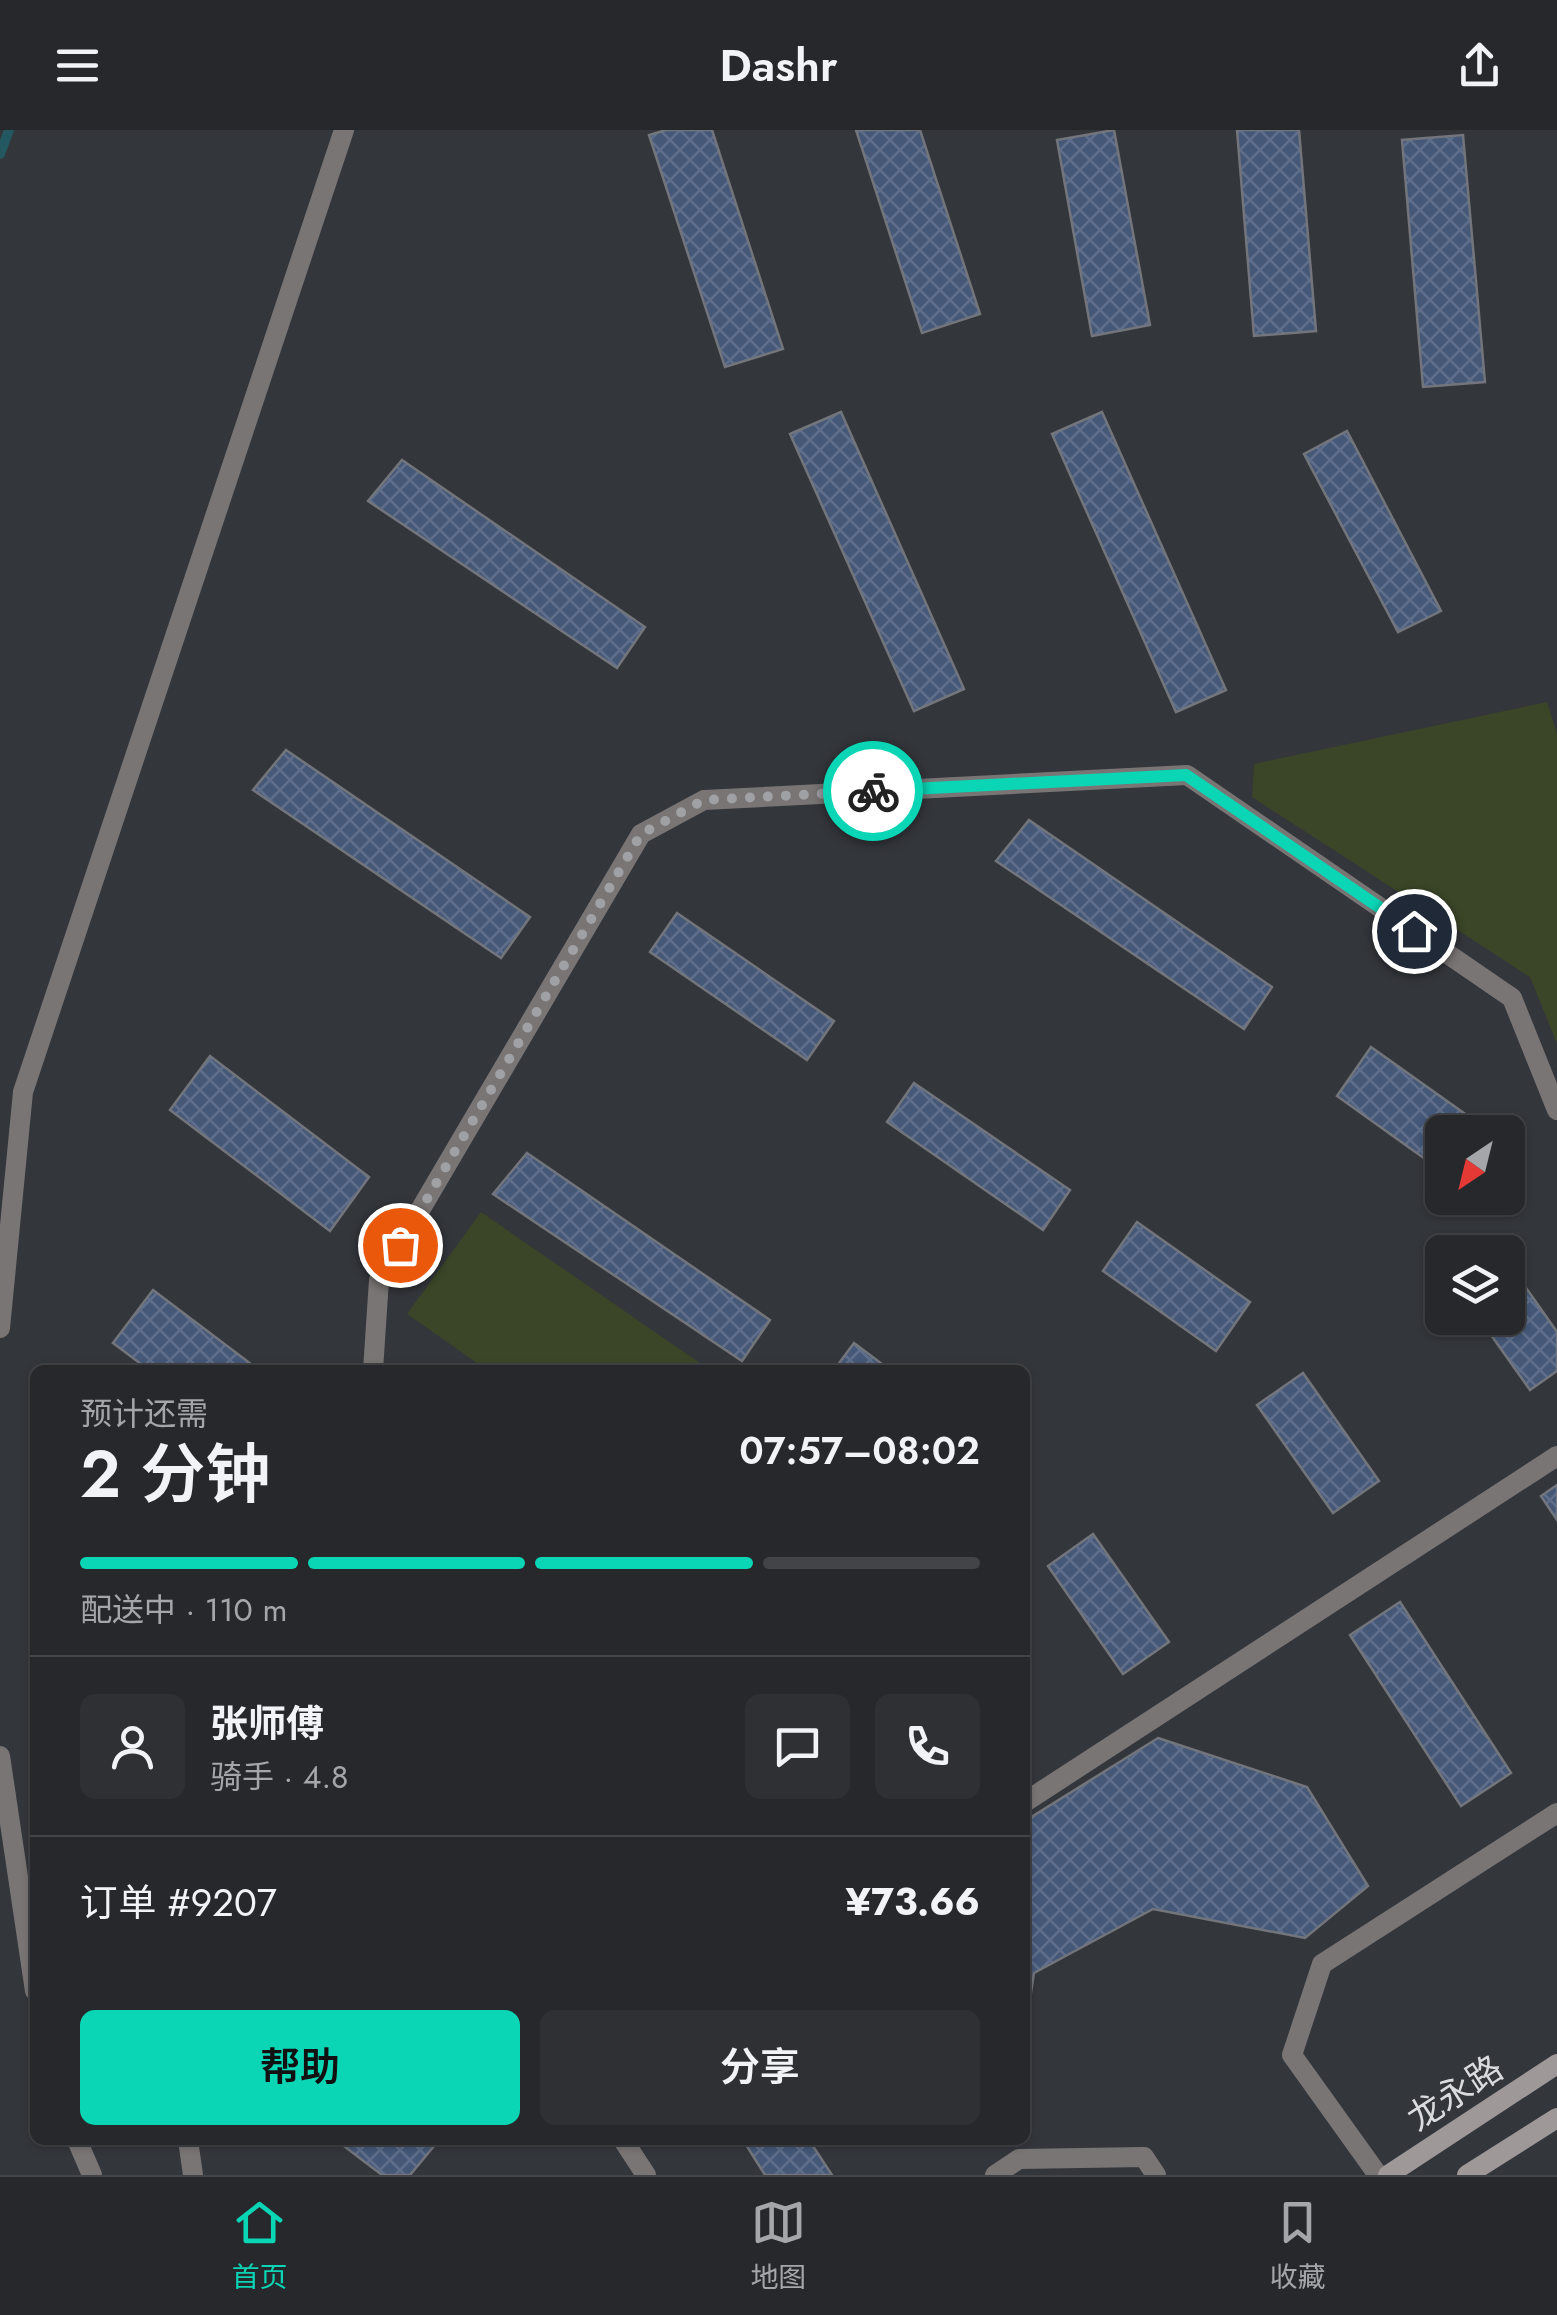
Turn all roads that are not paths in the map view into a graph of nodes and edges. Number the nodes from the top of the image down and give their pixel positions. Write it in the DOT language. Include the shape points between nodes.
graph roads {
  1 [pos="344,130"];
  2 [pos="1557,1110"];
  3 [pos="0,1328"];
  4 [pos="373,1365"];
  5 [pos="1557,1456"];
  6 [pos="0,1756"];
  7 [pos="1030,1799"];
  8 [pos="1557,1813"];
  9 [pos="30,1957"];
  10 [pos="1557,2064"];
  11 [pos="1557,2118"];
  12 [pos="80,2145"];
  13 [pos="189,2145"];
  14 [pos="627,2145"];
  15 [pos="92,2175"];
  16 [pos="193,2175"];
  17 [pos="646,2175"];
  18 [pos="995,2175"];
  19 [pos="1156,2175"];
  20 [pos="1378,2175"];
  21 [pos="1388,2175"];
  22 [pos="1467,2175"];
  1 -- 3 [label="street" via="23,1092"];
  2 -- 4 [label="street" via="1512,998 1186,775 704,800 641,834 379,1280"];
  5 -- 7 [label="street"];
  6 -- 9 [label="street"];
  8 -- 20 [label="street" via="1322,1964 1292,2055"];
  10 -- 21 [label="main road, 龙永路"];
  11 -- 22 [label="main road"];
  12 -- 15 [label="street"];
  13 -- 16 [label="street"];
  14 -- 17 [label="street"];
  18 -- 19 [label="street" via="1019,2159 1144,2157"];
}
